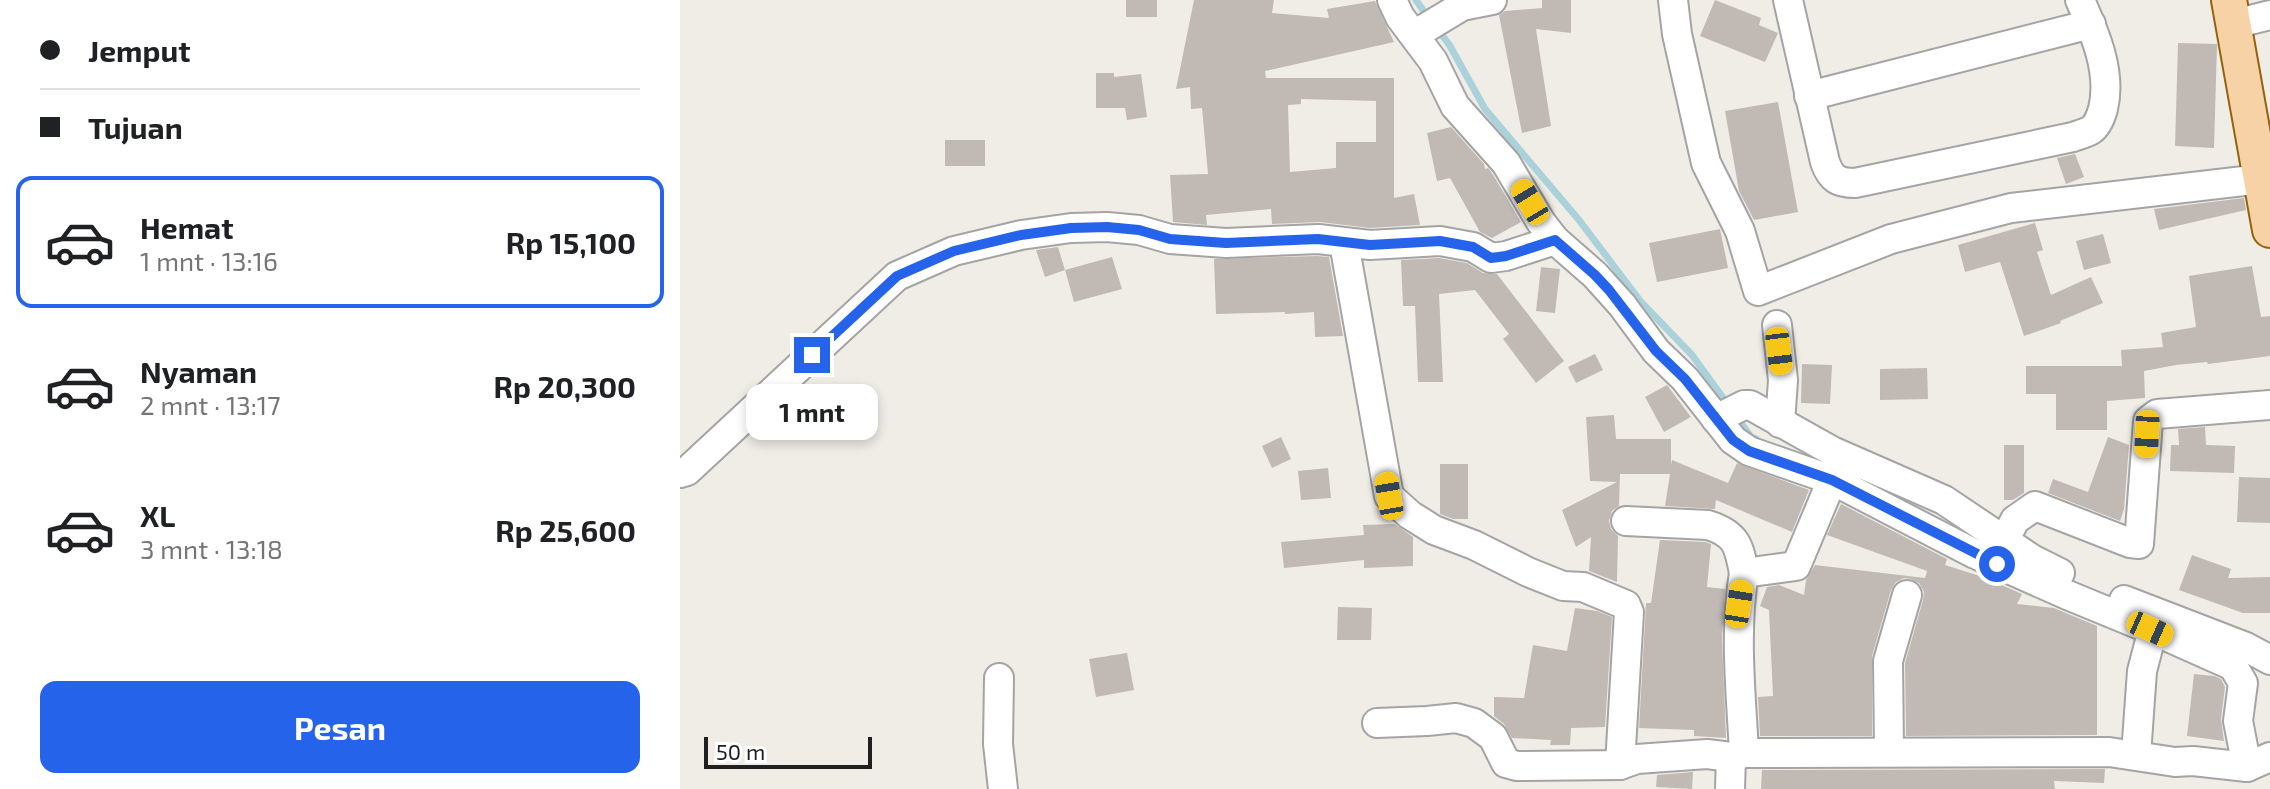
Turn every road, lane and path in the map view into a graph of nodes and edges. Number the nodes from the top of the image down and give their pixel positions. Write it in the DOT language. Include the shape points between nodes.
graph roads {
  1 [pos="1392,0"];
  2 [pos="1492,0"];
  3 [pos="1673,0"];
  4 [pos="1791,1"];
  5 [pos="2085,12"];
  6 [pos="2232,12"];
  7 [pos="2270,15"];
  8 [pos="1414,35"];
  9 [pos="1809,96"];
  10 [pos="2231,103"];
  11 [pos="2246,141"];
  12 [pos="2253,180"];
  13 [pos="2270,230"];
  14 [pos="1555,240"];
  15 [pos="1344,243"];
  16 [pos="1777,325"];
  17 [pos="2270,405"];
  18 [pos="1727,414"];
  19 [pos="1780,423"];
  20 [pos="680,473"];
  21 [pos="1845,473"];
  22 [pos="1626,521"];
  23 [pos="2004,541"];
  24 [pos="1744,573"];
  25 [pos="1907,595"];
  26 [pos="2150,629"];
  27 [pos="2270,660"];
  28 [pos="999,678"];
  29 [pos="1377,723"];
  30 [pos="1889,751"];
  31 [pos="1737,755"];
  32 [pos="2136,755"];
  33 [pos="2259,762"];
  34 [pos="1620,765"];
  35 [pos="2195,775"];
  36 [pos="1003,789"];
  37 [pos="1730,789"];
  1 -- 8 [label="street"];
  2 -- 8 [label="street" via="1462,6"];
  3 -- 12 [label="street" via="1706,163 1740,231 1758,291 1891,239 2011,208"];
  4 -- 9 [label="street"];
  5 -- 9 [label="street"];
  5 -- 9 [label="street" via="2106,78 2106,97 2092,129 2073,137 1840,183 1825,162"];
  6 -- 7 [label="street"];
  6 -- 11 [label="main road"];
  8 -- 14 [label="street" via="1455,106 1506,163"];
  10 -- 11 [label="street"];
  11 -- 12 [label="main road"];
  12 -- 13 [label="main road"];
  14 -- 15 [label="street" via="1491,258 1473,247 1440,241"];
  14 -- 18 [label="street" via="1604,285 1656,351"];
  15 -- 20 [label="street" via="1226,243 1107,227 1021,235 954,251 897,276"];
  15 -- 34 [label="street" via="1389,496 1434,530 1563,586 1583,587 1626,605"];
  16 -- 19 [label="street" via="1783,380"];
  17 -- 23 [label="street" via="2157,414 2148,421 2139,544 2035,506 2015,520"];
  18 -- 19 [label="street" via="1750,405"];
  18 -- 21 [label="street" via="1733,440 1749,451"];
  19 -- 21 [label="street"];
  21 -- 23 [label="street" via="1944,500"];
  21 -- 24 [label="street" via="1796,566"];
  21 -- 26 [label="street" via="1975,554"];
  22 -- 24 [label="street" via="1719,528 1735,540"];
  23 -- 27 [label="street" via="2098,591"];
  24 -- 31 [label="street"];
  25 -- 30 [label="street" via="1888,661"];
  26 -- 32 [label="street"];
  26 -- 33 [label="street" via="2233,666 2243,683 2238,721"];
  28 -- 36 [label="street"];
  29 -- 34 [label="street" via="1456,718 1474,723 1493,737 1510,765"];
  30 -- 31 [label="street"];
  30 -- 32 [label="street"];
  31 -- 34 [label="street" via="1666,756"];
  31 -- 37 [label="street"];
  32 -- 35 [label="street" via="2175,762"];
  33 -- 35 [label="street"];
}
